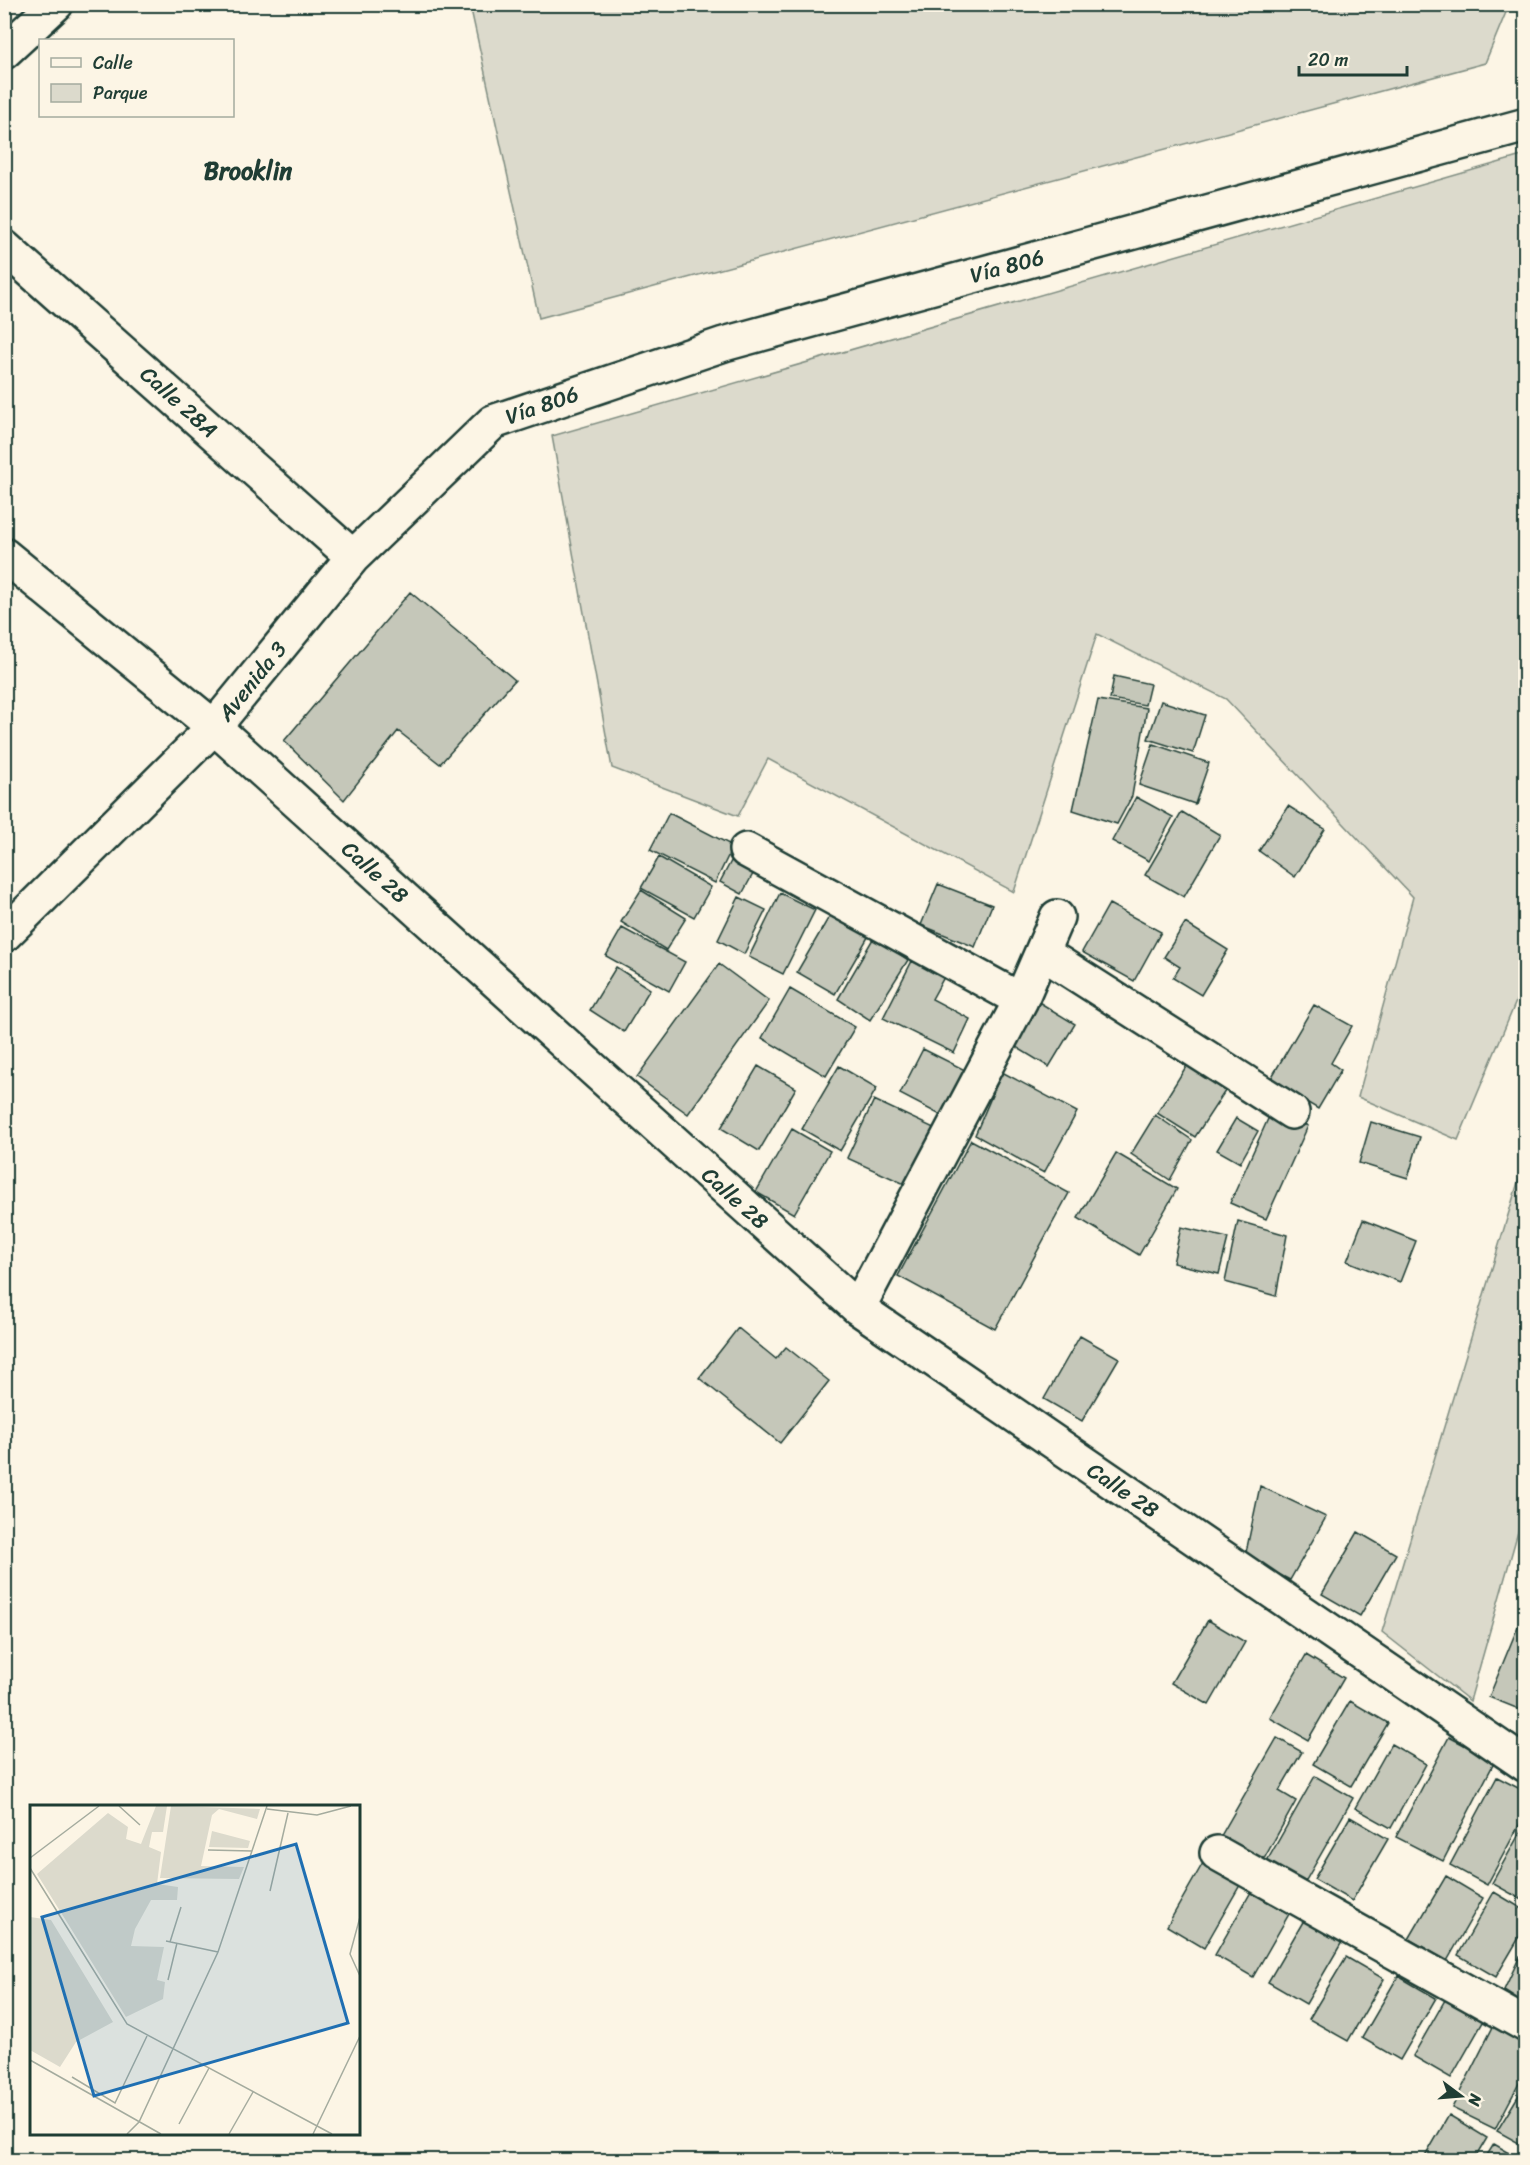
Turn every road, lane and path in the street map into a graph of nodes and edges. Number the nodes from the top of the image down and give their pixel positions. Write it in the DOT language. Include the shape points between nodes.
graph roads {
  1 [pos="56,4"];
  2 [pos="4,52"];
  3 [pos="1526,125"];
  4 [pos="4,247"];
  5 [pos="493,422"];
  6 [pos="4,555"];
  7 [pos="353,557"];
  8 [pos="213,727"];
  9 [pos="746,850"];
  10 [pos="1058,917"];
  11 [pos="4,935"];
  12 [pos="1043,953"];
  13 [pos="1021,1000"];
  14 [pos="1292,1112"];
  15 [pos="858,1308"];
  16 [pos="1526,1765"];
  17 [pos="1217,1853"];
  18 [pos="1526,2025"];
  1 -- 2 [label="street"];
  3 -- 5 [label="street, Vía 806" via="724,344"];
  4 -- 7 [label="street, Calle 28A"];
  5 -- 7 [label="street, Avenida 3"];
  6 -- 8 [label="street, Calle 28"];
  7 -- 8 [label="street, Avenida 3"];
  8 -- 11 [label="street, Avenida 3"];
  8 -- 15 [label="street, Calle 28"];
  9 -- 13 [label="street"];
  10 -- 12 [label="street"];
  12 -- 13 [label="street"];
  12 -- 14 [label="street"];
  13 -- 15 [label="street"];
  15 -- 16 [label="street, Calle 28"];
  17 -- 18 [label="street"];
}
